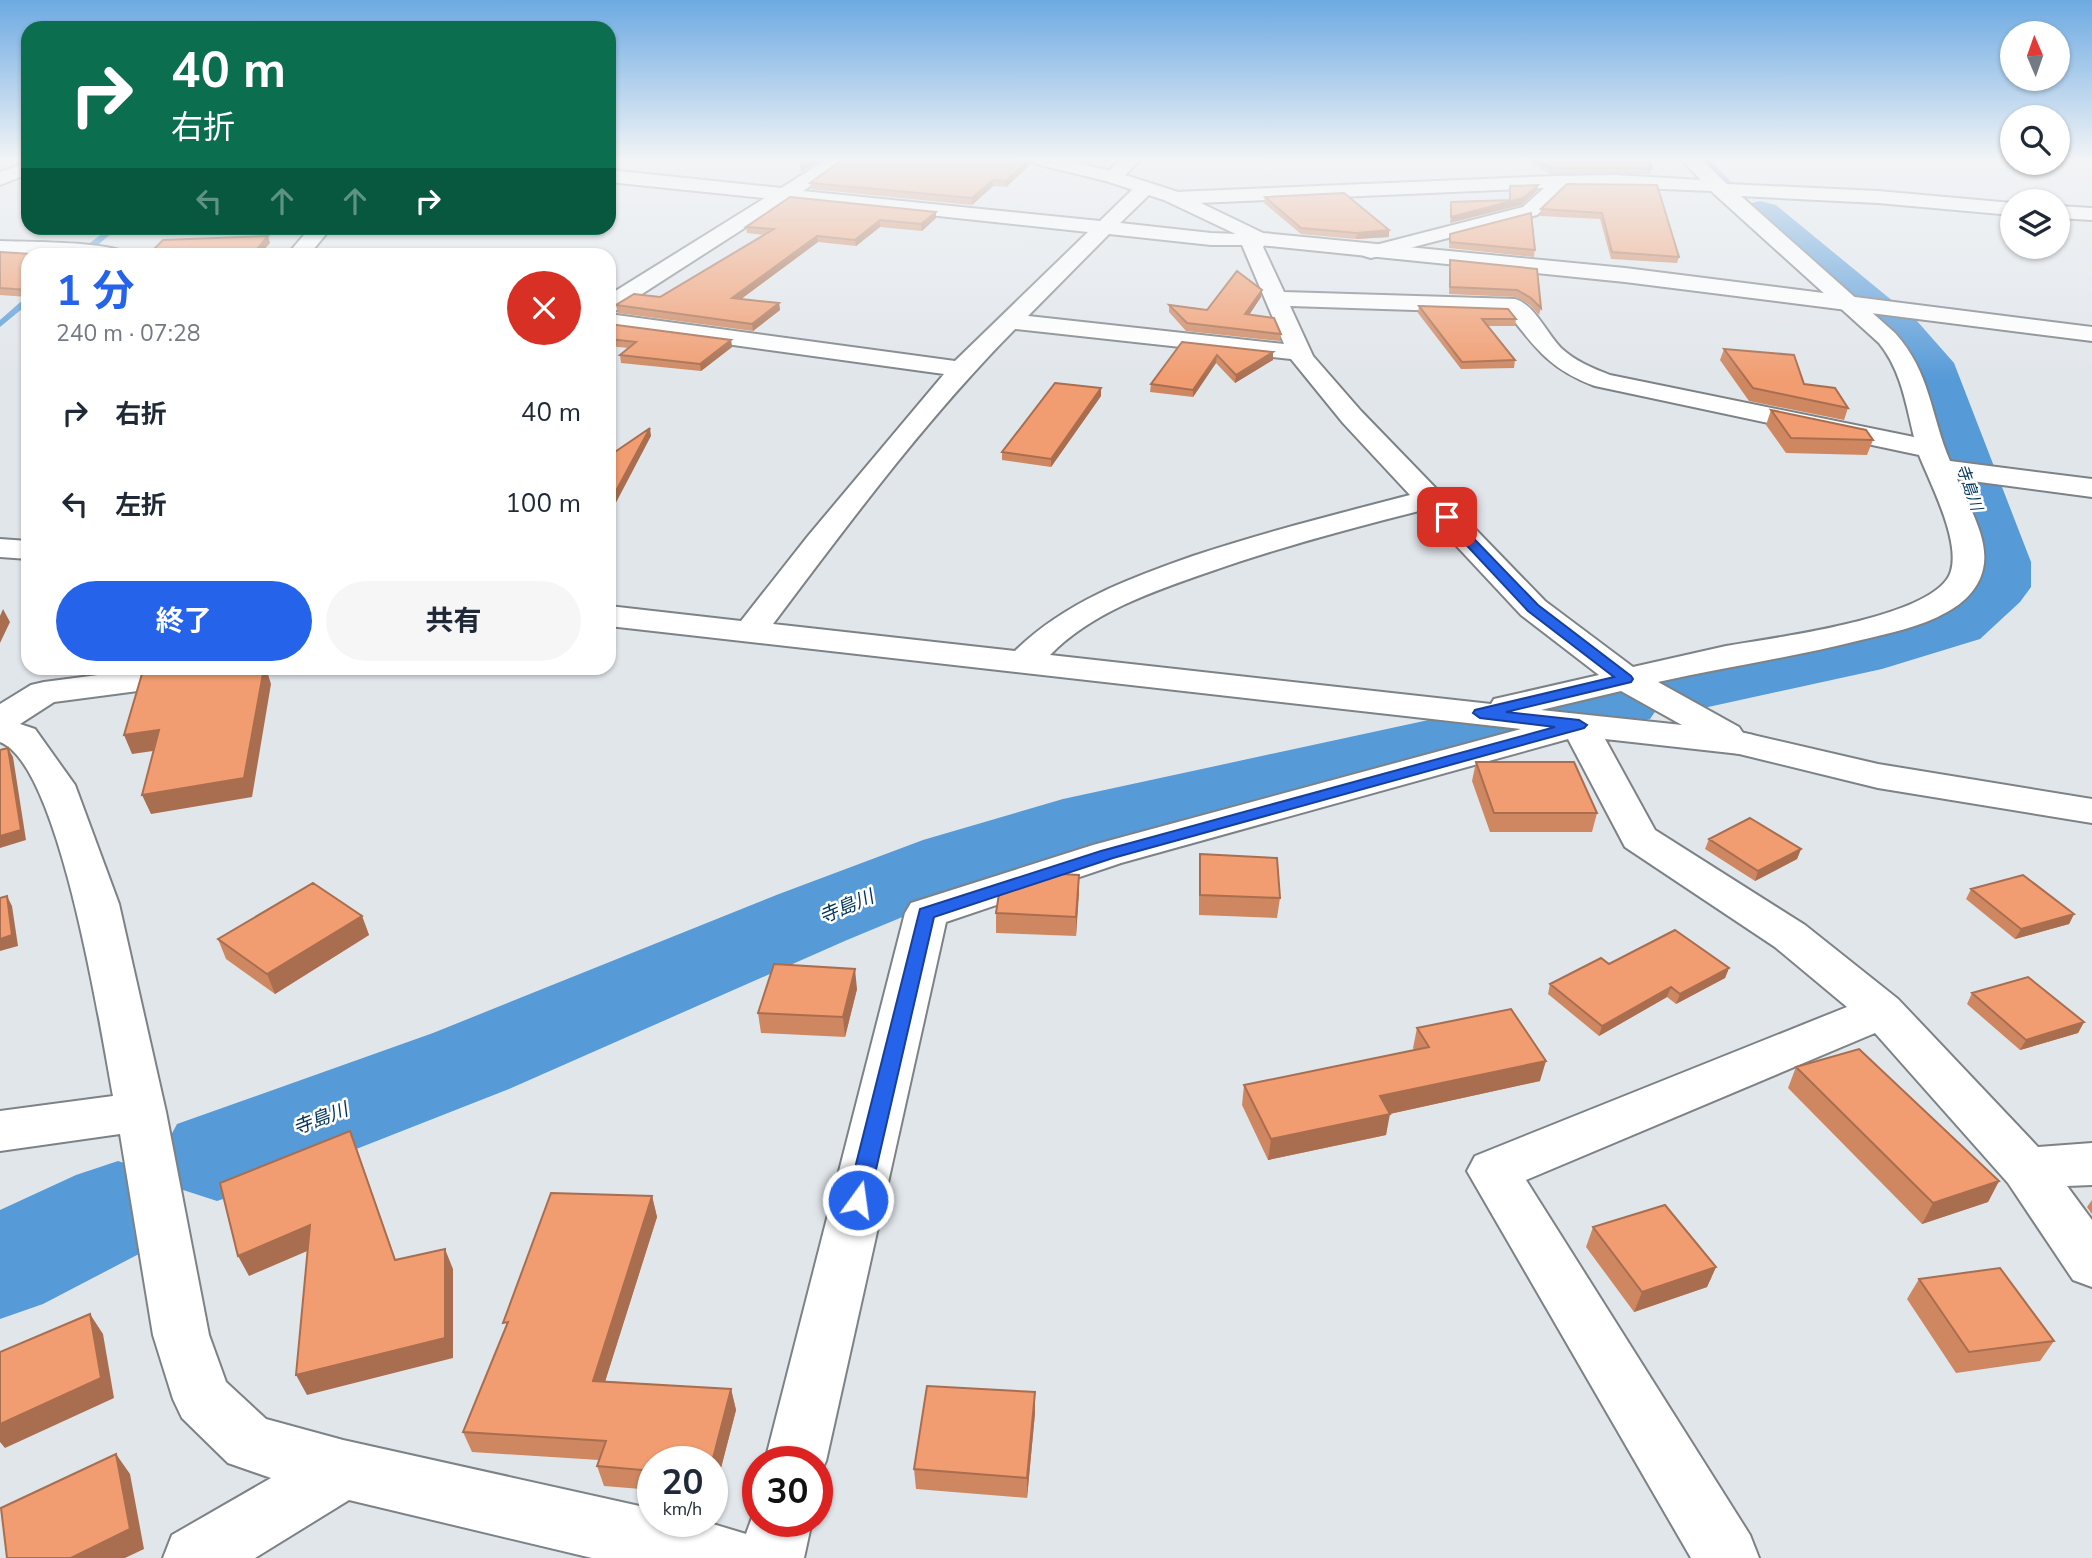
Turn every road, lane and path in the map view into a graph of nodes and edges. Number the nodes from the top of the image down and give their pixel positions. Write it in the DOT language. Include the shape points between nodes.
graph roads {
  1 [pos="723,233"];
  2 [pos="1100,233"];
  3 [pos="1150,233"];
  4 [pos="1246,233"];
  5 [pos="1446,233"];
  6 [pos="1777,233"];
  7 [pos="1259,239"];
  8 [pos="0,247"];
  9 [pos="27,248"];
  10 [pos="1371,252"];
  11 [pos="1277,299"];
  12 [pos="616,301"];
  13 [pos="1857,303"];
  14 [pos="1010,321"];
  15 [pos="616,322"];
  16 [pos="2092,334"];
  17 [pos="1301,353"];
  18 [pos="961,369"];
  19 [pos="1949,465"];
  20 [pos="2092,488"];
  21 [pos="1430,499"];
  22 [pos="0,548"];
  23 [pos="21,550"];
  24 [pos="616,617"];
  25 [pos="749,633"];
  26 [pos="1024,663"];
  27 [pos="183,675"];
  28 [pos="1626,679"];
  29 [pos="1480,713"];
  30 [pos="0,720"];
  31 [pos="1579,725"];
  32 [pos="0,729"];
  33 [pos="1740,743"];
  34 [pos="2092,811"];
  35 [pos="1882,1011"];
  36 [pos="141,1112"];
  37 [pos="0,1131"];
  38 [pos="2092,1164"];
  39 [pos="2026,1168"];
  40 [pos="2092,1264"];
  41 [pos="799,1446"];
  42 [pos="343,1469"];
  43 [pos="777,1537"];
  44 [pos="195,1558"];
  45 [pos="726,1558"];
  46 [pos="772,1558"];
  47 [pos="1727,1558"];
  1 -- 12 [label="street"];
  2 -- 14 [label="street"];
  3 -- 7 [label="street"];
  4 -- 7 [label="street"];
  5 -- 10 [label="street"];
  6 -- 13 [label="street"];
  7 -- 10 [label="street"];
  7 -- 11 [label="street" via="1252,246"];
  8 -- 9 [label="street"];
  10 -- 13 [label="street"];
  11 -- 17 [label="street"];
  11 -- 19 [label="street" via="1515,306 1559,361 1577,372"];
  13 -- 16 [label="street"];
  13 -- 19 [label="street" via="1907,364"];
  14 -- 17 [label="street"];
  14 -- 18 [label="street"];
  15 -- 18 [label="street"];
  17 -- 21 [label="street" via="1352,417"];
  18 -- 25 [label="street"];
  19 -- 20 [label="street"];
  19 -- 28 [label="street" via="1971,559 1954,594 1912,616"];
  21 -- 26 [label="street" via="1277,538 1155,580 1083,613"];
  21 -- 28 [label="street" via="1533,608"];
  22 -- 23 [label="street"];
  24 -- 25 [label="street"];
  25 -- 26 [label="street"];
  26 -- 29 [label="street"];
  27 -- 30 [label="street" via="44,693"];
  28 -- 29 [label="street"];
  28 -- 33 [label="street"];
  29 -- 31 [label="street"];
  31 -- 33 [label="street"];
  31 -- 35 [label="street" via="1639,838 1790,936"];
  31 -- 41 [label="street" via="1107,855 926,913"];
  32 -- 36 [label="street" via="22,737 56,785 98,904"];
  33 -- 34 [label="street" via="1878,776"];
  35 -- 39 [label="street"];
  35 -- 47 [label="street" via="1493,1171"];
  36 -- 37 [label="street"];
  36 -- 42 [label="street" via="181,1335 203,1399 249,1443"];
  38 -- 39 [label="street"];
  39 -- 40 [label="street"];
  42 -- 44 [label="street"];
  42 -- 45 [label="street"];
  43 -- 46 [label="street"];
}
